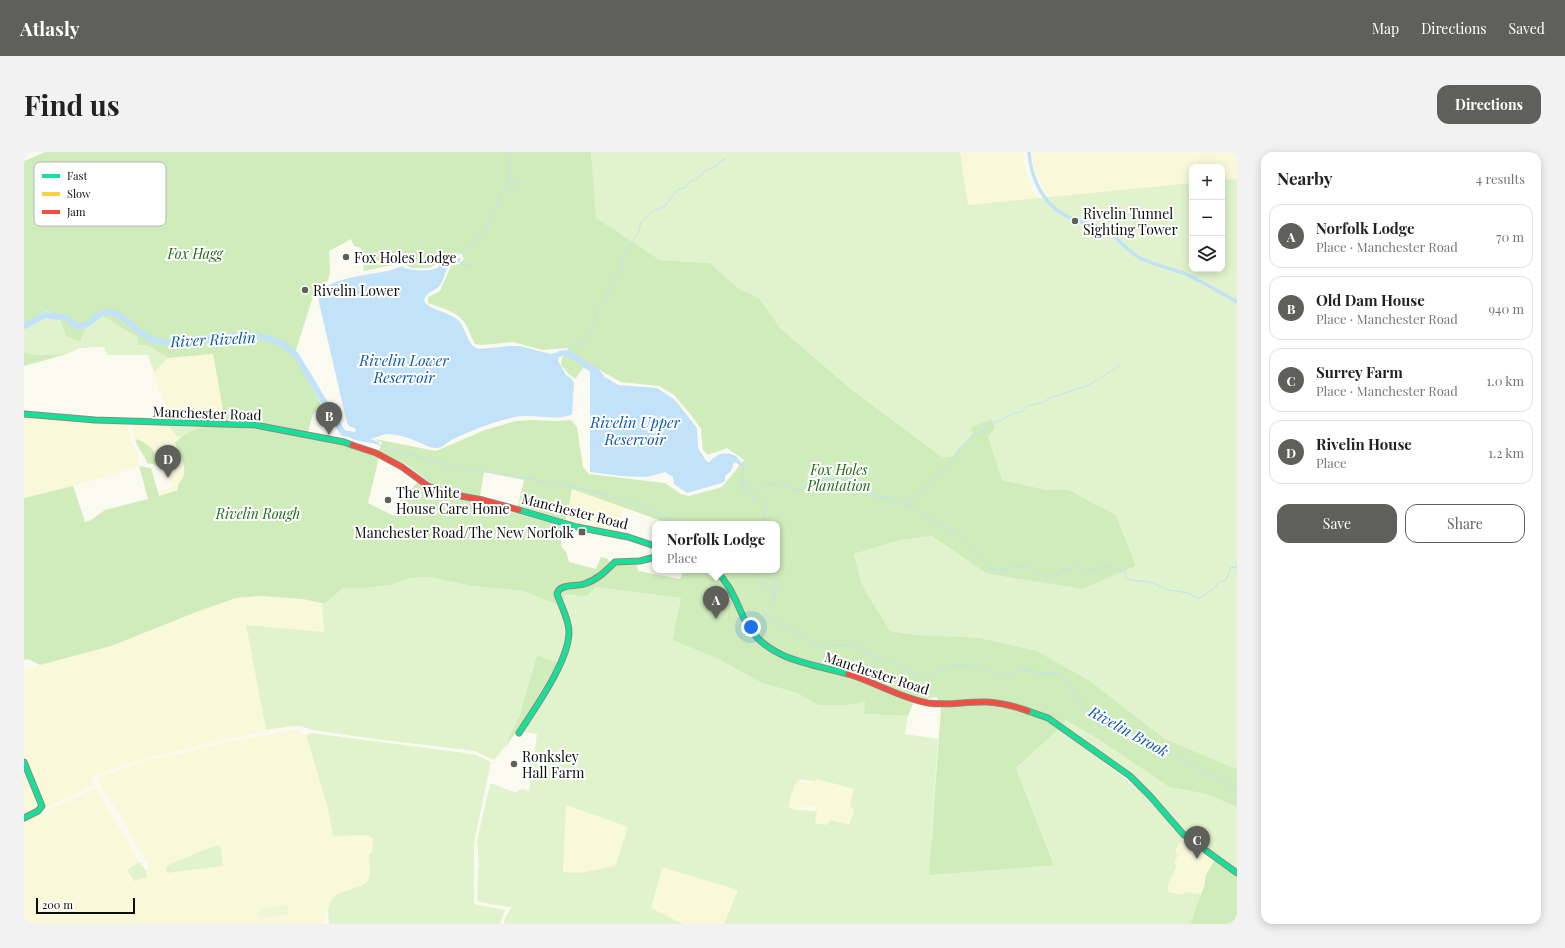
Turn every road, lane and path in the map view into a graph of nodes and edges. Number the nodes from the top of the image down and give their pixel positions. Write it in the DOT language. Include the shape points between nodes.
graph roads {
  1 [pos="24,414"];
  2 [pos="652,545"];
  3 [pos="652,558"];
  4 [pos="719,573"];
  5 [pos="519,734"];
  6 [pos="24,762"];
  7 [pos="24,818"];
  8 [pos="1237,873"];
  1 -- 2 [label="main road, Manchester Road" via="135,422 249,425 344,442 376,453 402,467 428,486 444,493 483,500"];
  3 -- 5 [label="main road" via="614,562 598,578 584,584 566,585 558,590 557,594 569,631 567,646 560,666"];
  4 -- 8 [label="main road, Manchester Road" via="730,586 749,630 769,650 791,659 862,678 922,701 935,704 997,703 1048,718 1130,776 1183,834"];
  6 -- 7 [label="main road" via="42,806"];
}
